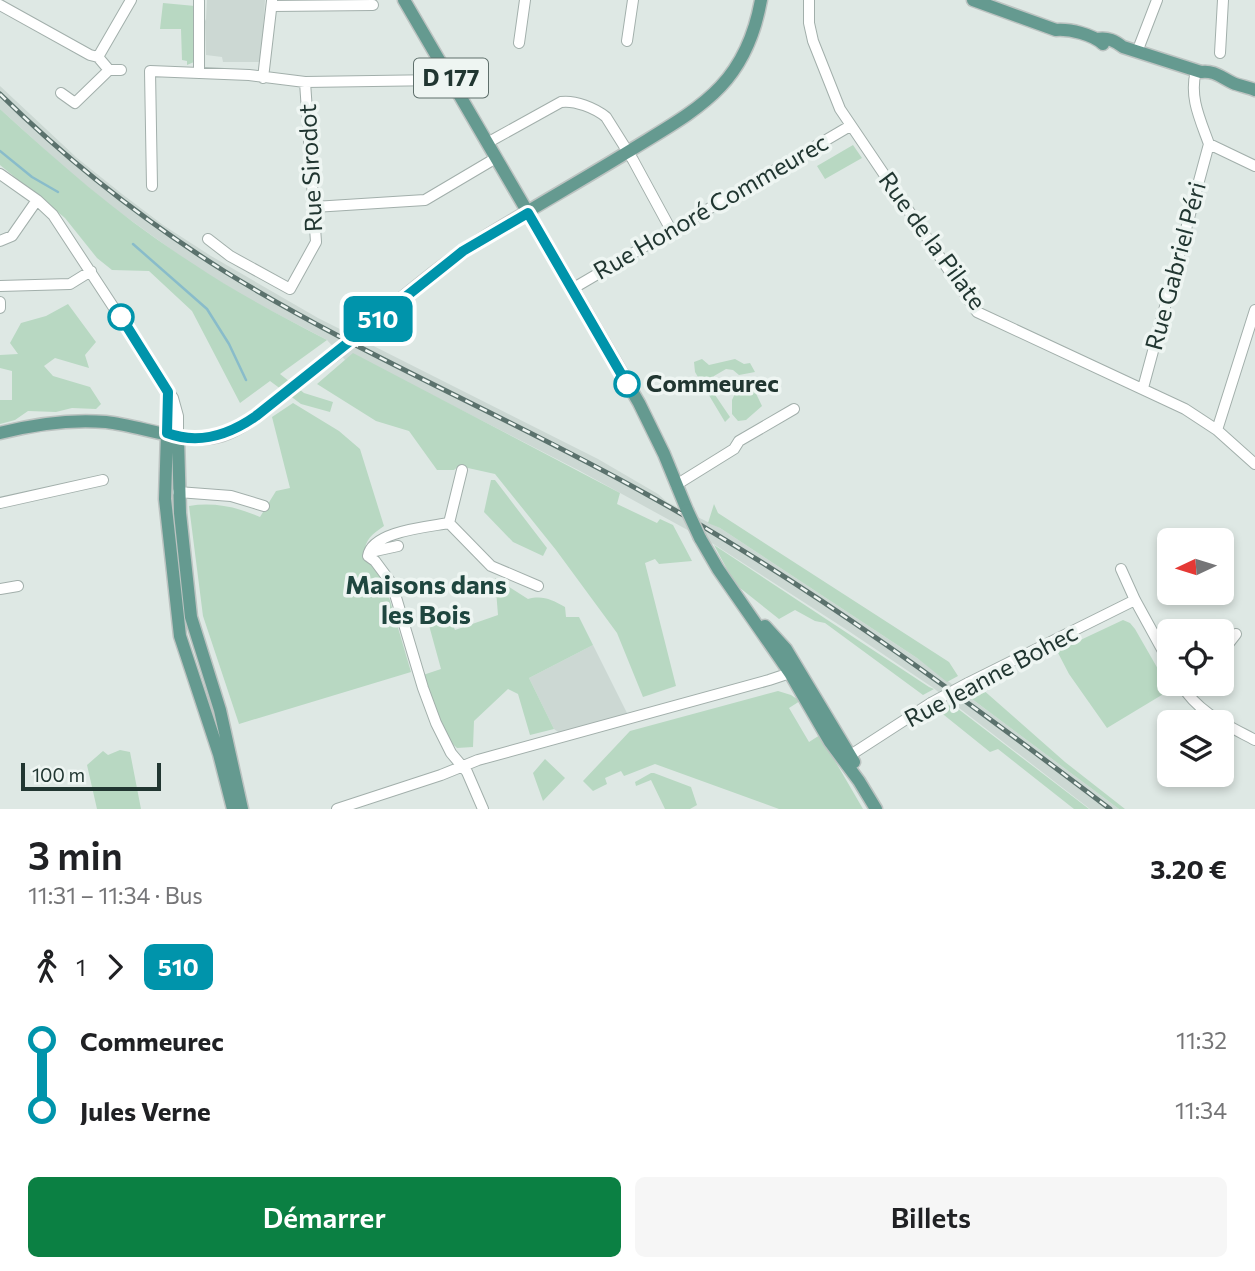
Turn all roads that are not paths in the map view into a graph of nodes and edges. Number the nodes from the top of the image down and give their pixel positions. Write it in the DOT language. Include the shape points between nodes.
graph roads {
  1 [pos="131,0"];
  2 [pos="190,0"];
  3 [pos="199,0"];
  4 [pos="404,0"];
  5 [pos="525,0"];
  6 [pos="632,0"];
  7 [pos="761,0"];
  8 [pos="809,0"];
  9 [pos="973,0"];
  10 [pos="1157,0"];
  11 [pos="1223,0"];
  12 [pos="272,3"];
  13 [pos="0,5"];
  14 [pos="373,5"];
  15 [pos="627,41"];
  16 [pos="519,43"];
  17 [pos="1137,52"];
  18 [pos="1220,53"];
  19 [pos="98,57"];
  20 [pos="109,70"];
  21 [pos="121,70"];
  22 [pos="1199,72"];
  23 [pos="199,73"];
  24 [pos="449,76"];
  25 [pos="263,78"];
  26 [pos="305,82"];
  27 [pos="1255,90"];
  28 [pos="61,93"];
  29 [pos="850,127"];
  30 [pos="487,143"];
  31 [pos="1209,144"];
  32 [pos="628,152"];
  33 [pos="496,158"];
  34 [pos="1255,166"];
  35 [pos="0,174"];
  36 [pos="152,186"];
  37 [pos="37,200"];
  38 [pos="314,207"];
  39 [pos="528,213"];
  40 [pos="671,230"];
  41 [pos="208,239"];
  42 [pos="0,241"];
  43 [pos="91,271"];
  44 [pos="0,286"];
  45 [pos="572,289"];
  46 [pos="0,302"];
  47 [pos="0,308"];
  48 [pos="1255,310"];
  49 [pos="1143,388"];
  50 [pos="794,410"];
  51 [pos="1217,430"];
  52 [pos="0,433"];
  53 [pos="172,435"];
  54 [pos="1255,464"];
  55 [pos="462,470"];
  56 [pos="103,480"];
  57 [pos="676,485"];
  58 [pos="178,492"];
  59 [pos="0,502"];
  60 [pos="264,506"];
  61 [pos="449,523"];
  62 [pos="398,545"];
  63 [pos="368,554"];
  64 [pos="1121,569"];
  65 [pos="18,586"];
  66 [pos="538,586"];
  67 [pos="0,589"];
  68 [pos="739,597"];
  69 [pos="1135,600"];
  70 [pos="1236,634"];
  71 [pos="1234,637"];
  72 [pos="777,639"];
  73 [pos="1157,640"];
  74 [pos="790,673"];
  75 [pos="1189,696"];
  76 [pos="825,714"];
  77 [pos="1255,740"];
  78 [pos="846,758"];
  79 [pos="463,767"];
  80 [pos="233,809"];
  81 [pos="242,809"];
  82 [pos="337,809"];
  83 [pos="483,809"];
  84 [pos="876,809"];
  85 [pos="884,809"];
  1 -- 19 [label="street"];
  2 -- 3 [label="street"];
  3 -- 23 [label="street"];
  4 -- 24 [label="main road, D 177"];
  5 -- 16 [label="street"];
  6 -- 15 [label="street"];
  7 -- 32 [label="main road" via="748,45 719,89 684,118"];
  8 -- 29 [label="street, Rue de la Pilate" via="813,41"];
  9 -- 17 [label="main road" via="1056,30 1116,41"];
  10 -- 17 [label="street"];
  11 -- 18 [label="street"];
  12 -- 14 [label="street"];
  12 -- 25 [label="street"];
  13 -- 19 [label="street"];
  17 -- 22 [label="main road"];
  19 -- 20 [label="street"];
  20 -- 21 [label="street"];
  20 -- 28 [label="street" via="75,103"];
  22 -- 27 [label="main road" via="1217,74"];
  22 -- 31 [label="street" via="1192,86 1193,99"];
  23 -- 25 [label="street"];
  23 -- 36 [label="street" via="150,71"];
  24 -- 26 [label="street" via="441,80"];
  24 -- 30 [label="main road, D 177"];
  25 -- 26 [label="street"];
  26 -- 38 [label="street, Rue Sirodot"];
  29 -- 40 [label="street, Rue Honoré Commeurec"];
  29 -- 49 [label="street, Rue de la Pilate" via="978,312 993,324"];
  30 -- 32 [label="street" via="566,101 604,114"];
  30 -- 33 [label="main road, D 177"];
  31 -- 34 [label="street"];
  31 -- 49 [label="street, Rue Gabriel Péri"];
  32 -- 39 [label="main road"];
  32 -- 40 [label="street"];
  33 -- 38 [label="street" via="425,200"];
  33 -- 39 [label="main road, D 177"];
  35 -- 37 [label="street"];
  37 -- 42 [label="street" via="12,236"];
  37 -- 43 [label="street" via="53,215"];
  38 -- 41 [label="street, Rue Sirodot" via="314,246 290,289"];
  39 -- 45 [label="main road, D 177"];
  39 -- 53 [label="main road, bridge" via="463,251 247,422 200,439"];
  40 -- 45 [label="street, Rue Honoré Commeurec"];
  43 -- 44 [label="street" via="70,284"];
  43 -- 53 [label="street" via="175,403"];
  45 -- 57 [label="main road, D 177" via="652,428"];
  46 -- 47 [label="street"];
  48 -- 51 [label="street"];
  49 -- 51 [label="street, Rue de la Pilate"];
  50 -- 57 [label="street"];
  51 -- 54 [label="street, Rue de la Pilate"];
  52 -- 53 [label="main road" via="45,423 88,421"];
  53 -- 58 [label="main road"];
  53 -- 80 [label="main road" via="165,499 180,636"];
  55 -- 61 [label="street"];
  56 -- 59 [label="street"];
  57 -- 68 [label="main road, D 177, bridge" via="700,538"];
  58 -- 60 [label="street" via="231,496"];
  58 -- 81 [label="main road" via="191,617 220,710"];
  61 -- 63 [label="street" via="381,538"];
  61 -- 66 [label="street" via="491,565"];
  62 -- 63 [label="street"];
  63 -- 79 [label="street" via="392,584 441,747"];
  64 -- 69 [label="street"];
  65 -- 67 [label="street"];
  68 -- 72 [label="main road, D 177"];
  68 -- 74 [label="main road, D 177"];
  69 -- 73 [label="street"];
  69 -- 78 [label="street, Rue Jeanne Bohec, bridge" via="931,703"];
  70 -- 71 [label="street"];
  72 -- 74 [label="street" via="787,655"];
  72 -- 76 [label="main road, D 177"];
  74 -- 76 [label="street" via="797,674"];
  74 -- 78 [label="main road, D 177"];
  74 -- 79 [label="street"];
  75 -- 77 [label="street" via="1214,718"];
  76 -- 78 [label="main road"];
  78 -- 84 [label="main road"];
  78 -- 85 [label="main road" via="866,776"];
  79 -- 82 [label="street"];
  79 -- 83 [label="street"];
}
